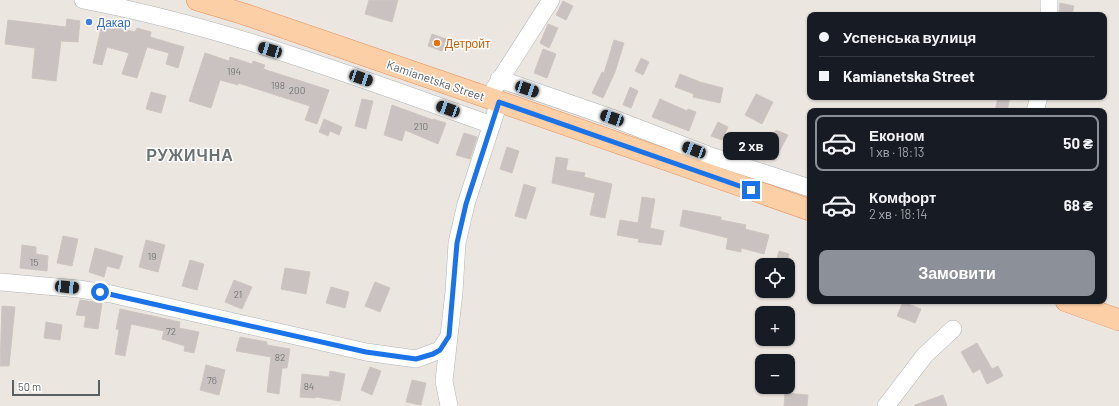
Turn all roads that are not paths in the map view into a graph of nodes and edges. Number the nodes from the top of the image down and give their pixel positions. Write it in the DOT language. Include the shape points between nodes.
graph roads {
  1 [pos="83,0"];
  2 [pos="198,0"];
  3 [pos="551,0"];
  4 [pos="1049,0"];
  5 [pos="1049,12"];
  6 [pos="499,79"];
  7 [pos="494,100"];
  8 [pos="492,125"];
  9 [pos="807,187"];
  10 [pos="807,209"];
  11 [pos="0,282"];
  12 [pos="1074,304"];
  13 [pos="1119,320"];
  14 [pos="954,329"];
  15 [pos="449,336"];
  16 [pos="416,359"];
  17 [pos="444,381"];
  18 [pos="449,406"];
  19 [pos="886,406"];
  1 -- 8 [label="street" via="225,36 346,73"];
  2 -- 7 [label="main road, Kamianetska Street"];
  3 -- 6 [label="street"];
  4 -- 5 [label="street"];
  6 -- 7 [label="street"];
  6 -- 9 [label="street" via="708,155"];
  7 -- 8 [label="street"];
  7 -- 10 [label="main road, Kamianetska Street"];
  8 -- 15 [label="street" via="466,204 457,243"];
  11 -- 16 [label="street" via="98,292 366,352"];
  12 -- 13 [label="main road"];
  14 -- 19 [label="street" via="925,355"];
  15 -- 16 [label="street" via="440,350"];
  15 -- 17 [label="street"];
  16 -- 17 [label="street" via="434,364"];
  17 -- 18 [label="street"];
}
